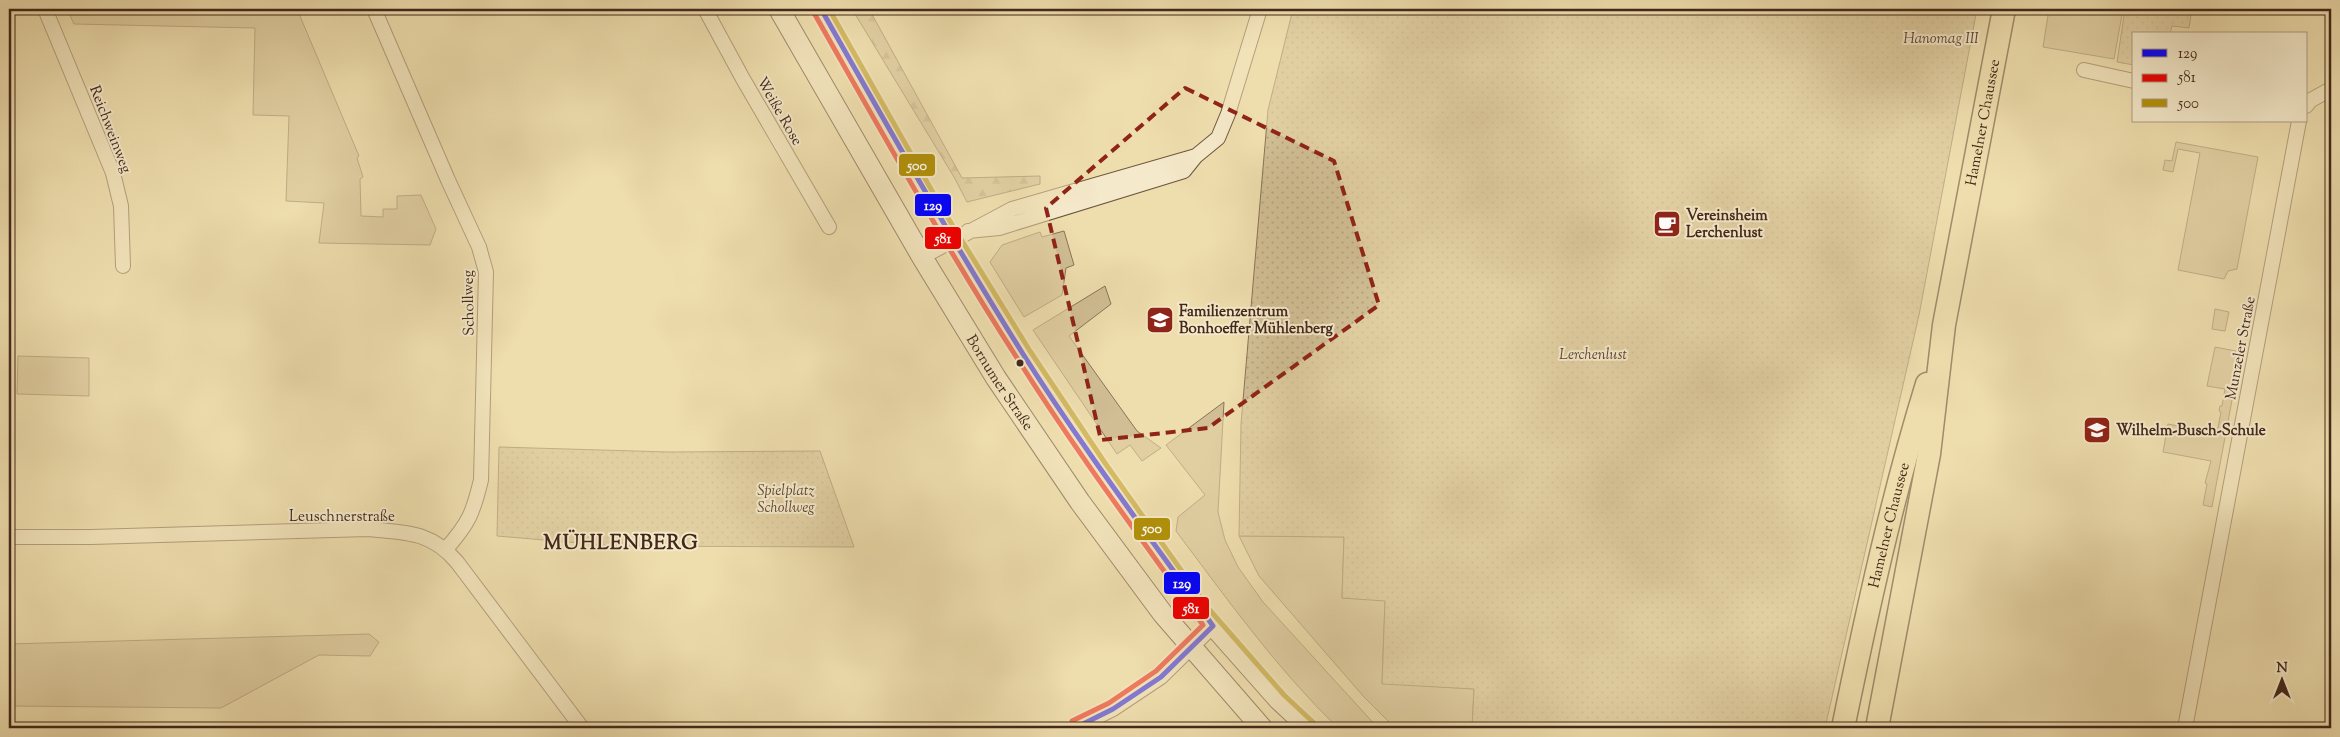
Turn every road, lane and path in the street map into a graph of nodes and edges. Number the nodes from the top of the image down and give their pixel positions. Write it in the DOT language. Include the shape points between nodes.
graph roads {
  1 [pos="45,9"];
  2 [pos="374,9"];
  3 [pos="705,9"];
  4 [pos="779,9"];
  5 [pos="821,9"];
  6 [pos="1260,9"];
  7 [pos="2004,9"];
  8 [pos="2084,70"];
  9 [pos="2132,81"];
  10 [pos="2331,89"];
  11 [pos="2308,104"];
  12 [pos="2299,122"];
  13 [pos="829,227"];
  14 [pos="961,235"];
  15 [pos="922,258"];
  16 [pos="122,266"];
  17 [pos="1944,326"];
  18 [pos="9,537"];
  19 [pos="446,549"];
  20 [pos="1213,626"];
  21 [pos="1192,646"];
  22 [pos="582,728"];
  23 [pos="1074,728"];
  24 [pos="1262,728"];
  25 [pos="1309,728"];
  26 [pos="1843,728"];
  27 [pos="1877,728"];
  28 [pos="2185,728"];
  1 -- 16 [label="street, Reichweinweg" via="113,173 121,206"];
  2 -- 19 [label="street, Schollweg" via="479,247 486,272 481,480 474,510"];
  3 -- 13 [label="street, Weiße Rose"];
  4 -- 15 [label="main road, Bornumer Straße"];
  5 -- 14 [label="main road"];
  6 -- 14 [label="street" via="1218,138 1196,156 1012,209"];
  7 -- 17 [label="main road, Hamelner Chaussee"];
  8 -- 9 [label="street"];
  10 -- 11 [label="street"];
  12 -- 28 [label="street, Munzeler Straße"];
  14 -- 15 [label="street"];
  14 -- 20 [label="main road" via="1024,355 1099,467"];
  15 -- 21 [label="main road, Bornumer Straße" via="996,378 1080,502 1163,614"];
  17 -- 26 [label="main road, Hamelner Chaussee" via="1906,450"];
  17 -- 27 [label="main road, Hamelner Chaussee" via="1928,454"];
  18 -- 19 [label="street, Leuschnerstraße" via="368,529 408,533 431,539"];
  19 -- 22 [label="street, Leuschnerstraße"];
  20 -- 21 [label="street"];
  20 -- 25 [label="main road" via="1279,700"];
  21 -- 23 [label="street" via="1161,677 1113,709"];
  21 -- 24 [label="main road, Bornumer Straße"];
}
